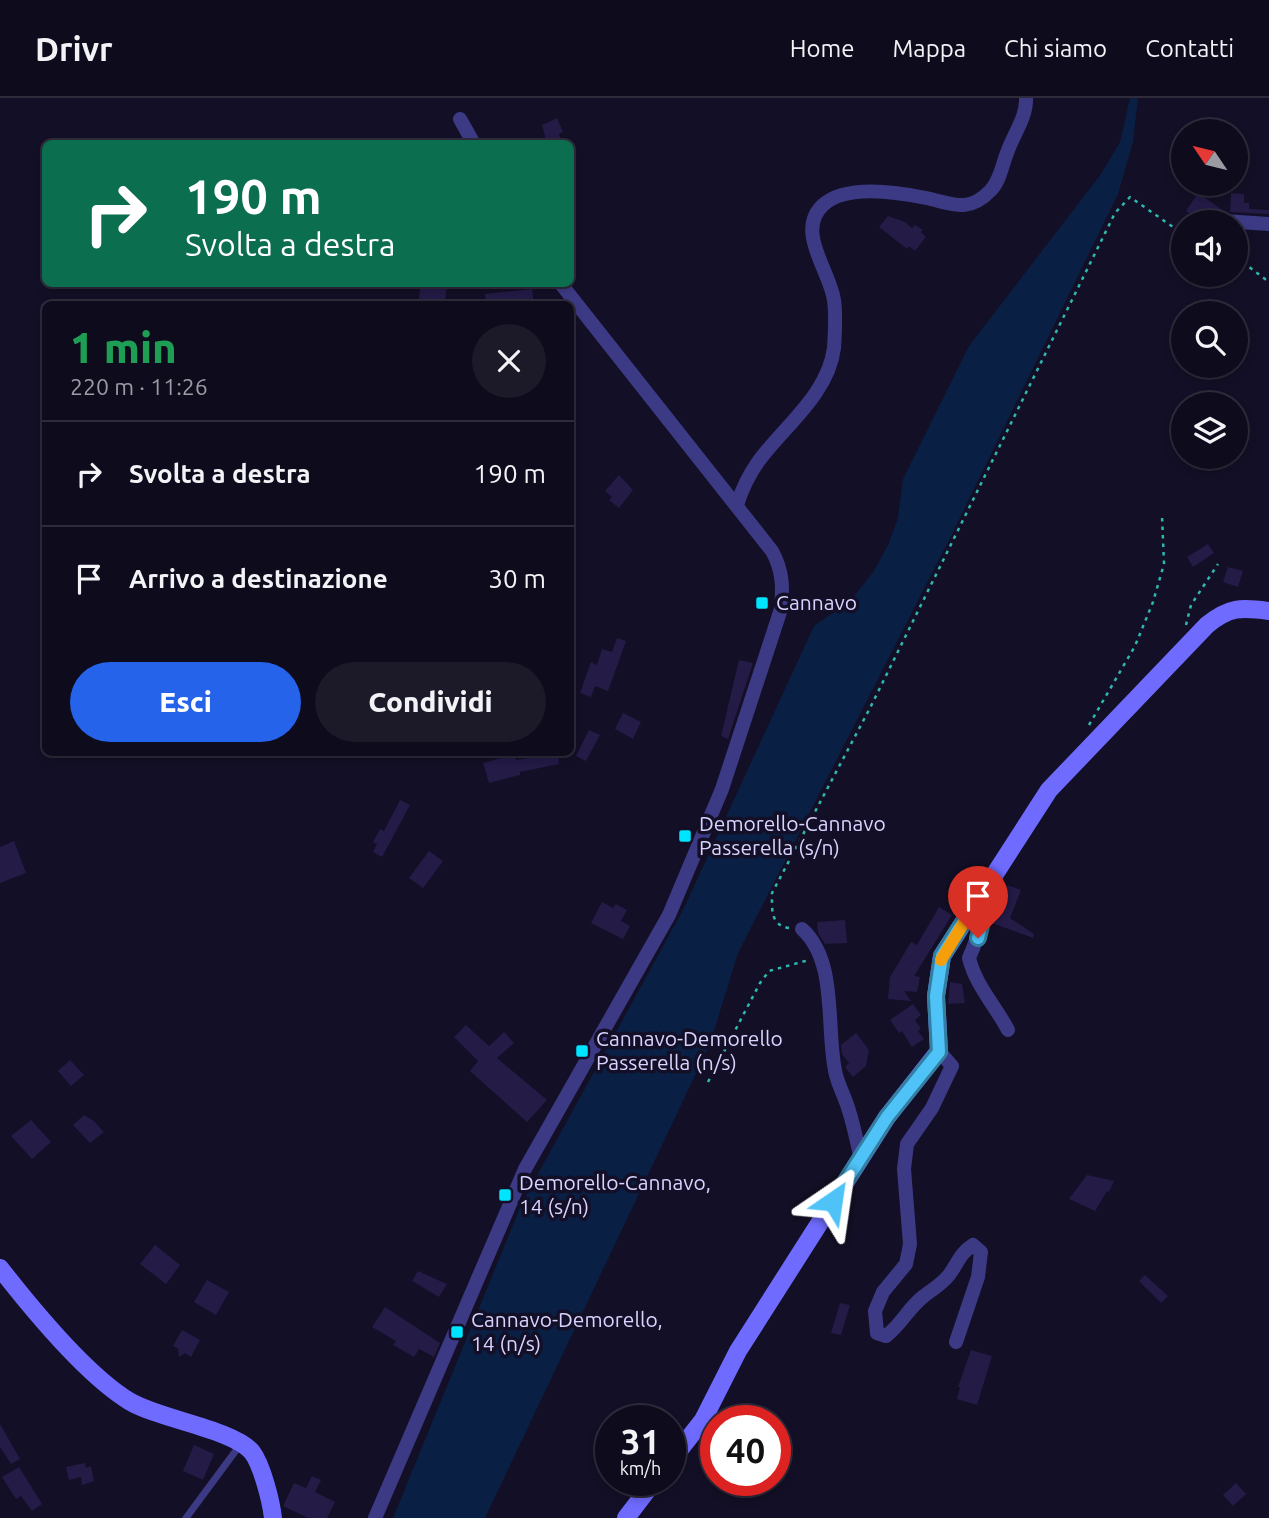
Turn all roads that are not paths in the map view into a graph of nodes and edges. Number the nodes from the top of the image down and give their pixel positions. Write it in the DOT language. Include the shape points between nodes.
graph roads {
  1 [pos="1026,98"];
  2 [pos="460,120"];
  3 [pos="472,140"];
  4 [pos="1248,223"];
  5 [pos="1269,224"];
  6 [pos="563,287"];
  7 [pos="737,505"];
  8 [pos="1269,611"];
  9 [pos="985,888"];
  10 [pos="802,929"];
  11 [pos="1008,1030"];
  12 [pos="939,1052"];
  13 [pos="860,1158"];
  14 [pos="0,1268"];
  15 [pos="956,1342"];
  16 [pos="686,1442"];
  17 [pos="241,1444"];
  18 [pos="643,1496"];
  19 [pos="186,1518"];
  20 [pos="273,1518"];
  21 [pos="375,1518"];
  22 [pos="626,1518"];
  1 -- 7 [label="street" via="1027,107 998,181 979,200 952,206 870,191 839,195 814,216 812,232 834,299 832,360 810,401 759,460"];
  2 -- 3 [label="street"];
  4 -- 5 [label="street"];
  6 -- 7 [label="street"];
  7 -- 21 [label="street" via="779,563 783,584 781,609 722,789 669,915 525,1169"];
  8 -- 9 [label="street" via="1242,608 1223,612 1184,650 1049,790"];
  9 -- 11 [label="street" via="986,905 969,958 980,988"];
  9 -- 12 [label="street" via="942,956 936,996"];
  10 -- 13 [label="street" via="811,937 822,965 836,1074"];
  12 -- 13 [label="street"];
  12 -- 15 [label="street" via="952,1066 932,1108 907,1144 904,1169 910,1244 906,1264 883,1292 875,1311 877,1333 886,1336 973,1245 981,1252 978,1277"];
  13 -- 16 [label="street"];
  14 -- 17 [label="street" via="88,1368 128,1401"];
  17 -- 19 [label="lane"];
  17 -- 20 [label="street" via="260,1468"];
  18 -- 22 [label="street"];
}
